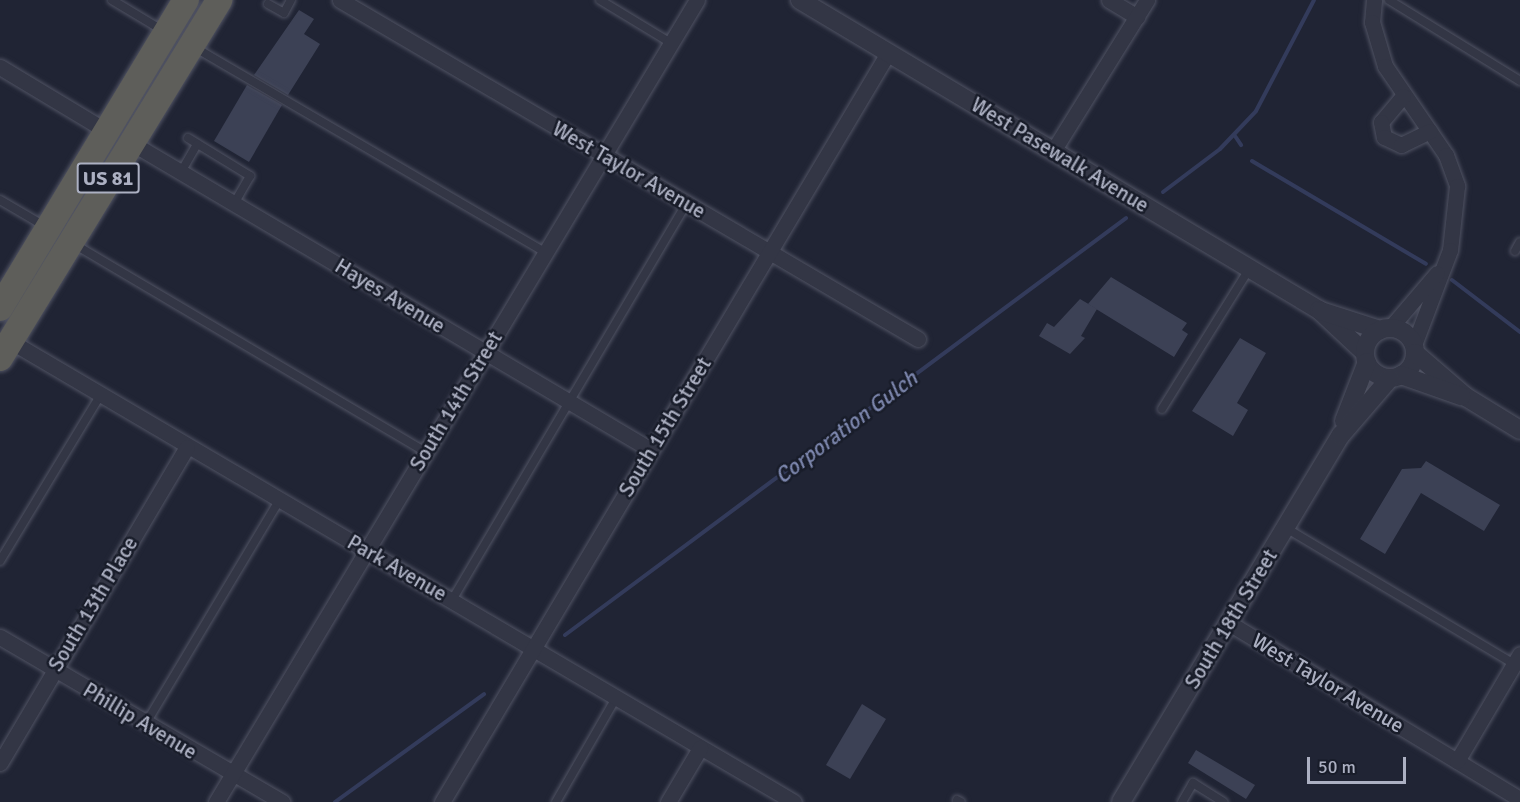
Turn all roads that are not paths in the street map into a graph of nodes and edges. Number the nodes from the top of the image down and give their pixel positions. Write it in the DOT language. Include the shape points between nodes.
graph roads {
  1 [pos="112,0"];
  2 [pos="186,0"];
  3 [pos="219,0"];
  4 [pos="291,0"];
  5 [pos="340,0"];
  6 [pos="600,0"];
  7 [pos="697,0"];
  8 [pos="800,0"];
  9 [pos="1109,0"];
  10 [pos="1147,0"];
  11 [pos="1374,0"];
  12 [pos="1389,0"];
  13 [pos="268,4"];
  14 [pos="1137,17"];
  15 [pos="166,32"];
  16 [pos="671,43"];
  17 [pos="190,44"];
  18 [pos="888,53"];
  19 [pos="0,67"];
  20 [pos="1520,81"];
  21 [pos="1403,96"];
  22 [pos="105,130"];
  23 [pos="1430,131"];
  24 [pos="188,138"];
  25 [pos="130,142"];
  26 [pos="197,144"];
  27 [pos="1053,151"];
  28 [pos="604,154"];
  29 [pos="181,172"];
  30 [pos="0,200"];
  31 [pos="687,203"];
  32 [pos="234,204"];
  33 [pos="47,228"];
  34 [pos="70,242"];
  35 [pos="1520,242"];
  36 [pos="1515,251"];
  37 [pos="545,252"];
  38 [pos="770,252"];
  39 [pos="1249,269"];
  40 [pos="1440,271"];
  41 [pos="0,308"];
  42 [pos="1319,310"];
  43 [pos="1385,329"];
  44 [pos="918,339"];
  45 [pos="3,344"];
  46 [pos="1414,349"];
  47 [pos="485,352"];
  48 [pos="1366,358"];
  49 [pos="1396,376"];
  50 [pos="101,394"];
  51 [pos="1466,398"];
  52 [pos="568,401"];
  53 [pos="1162,409"];
  54 [pos="1520,430"];
  55 [pos="1341,435"];
  56 [pos="187,447"];
  57 [pos="651,450"];
  58 [pos="426,452"];
  59 [pos="280,500"];
  60 [pos="1286,528"];
  61 [pos="369,549"];
  62 [pos="0,561"];
  63 [pos="452,600"];
  64 [pos="1229,623"];
  65 [pos="0,637"];
  66 [pos="533,650"];
  67 [pos="1517,659"];
  68 [pos="54,670"];
  69 [pos="616,698"];
  70 [pos="146,723"];
  71 [pos="700,748"];
  72 [pos="1456,761"];
  73 [pos="0,762"];
  74 [pos="233,774"];
  75 [pos="1520,799"];
  76 [pos="787,800"];
  77 [pos="216,802"];
  78 [pos="282,802"];
  79 [pos="442,802"];
  80 [pos="556,802"];
  81 [pos="668,802"];
  82 [pos="1121,802"];
  83 [pos="1182,802"];
  84 [pos="1224,802"];
  1 -- 15 [label="lane"];
  2 -- 15 [label="highway, US 81"];
  3 -- 17 [label="highway, US 81"];
  4 -- 13 [label="lane" via="284,13"];
  5 -- 28 [label="street, West Taylor Avenue"];
  6 -- 16 [label="lane"];
  7 -- 16 [label="street, South 14th Street"];
  8 -- 18 [label="street, West Pasewalk Avenue"];
  9 -- 14 [label="street"];
  10 -- 14 [label="street"];
  11 -- 21 [label="street" via="1376,41"];
  12 -- 20 [label="lane"];
  14 -- 27 [label="street"];
  15 -- 22 [label="highway, US 81"];
  16 -- 28 [label="street, South 14th Street"];
  17 -- 25 [label="highway, US 81"];
  17 -- 37 [label="lane"];
  18 -- 27 [label="street, West Pasewalk Avenue"];
  18 -- 38 [label="street, South 15th Street"];
  19 -- 22 [label="street"];
  21 -- 23 [label="street"];
  21 -- 23 [label="street" via="1381,122 1384,137 1401,145"];
  22 -- 33 [label="highway, US 81"];
  23 -- 40 [label="street" via="1446,155 1459,206"];
  24 -- 26 [label="lane"];
  25 -- 29 [label="street, Hayes Avenue"];
  25 -- 34 [label="highway, US 81"];
  26 -- 29 [label="lane"];
  26 -- 32 [label="lane" via="250,176"];
  27 -- 39 [label="street, West Pasewalk Avenue"];
  28 -- 31 [label="street, West Taylor Avenue"];
  28 -- 37 [label="street, South 14th Street"];
  29 -- 32 [label="street, Hayes Avenue"];
  30 -- 33 [label="lane"];
  31 -- 38 [label="street, West Taylor Avenue"];
  31 -- 52 [label="lane"];
  32 -- 47 [label="street, Hayes Avenue"];
  33 -- 41 [label="highway, US 81"];
  34 -- 45 [label="highway, US 81"];
  34 -- 58 [label="lane"];
  35 -- 36 [label="lane"];
  37 -- 47 [label="street, South 14th Street"];
  38 -- 44 [label="street, West Taylor Avenue"];
  38 -- 57 [label="street, South 15th Street"];
  39 -- 42 [label="street, West Pasewalk Avenue"];
  39 -- 53 [label="lane"];
  40 -- 43 [label="street"];
  40 -- 46 [label="street"];
  42 -- 43 [label="street, West Pasewalk Avenue"];
  42 -- 48 [label="street, West Pasewalk Avenue"];
  43 -- 46 [label="street, West Pasewalk Avenue"];
  43 -- 48 [label="street, South 18th Street"];
  45 -- 50 [label="street, Park Avenue"];
  46 -- 49 [label="street, South 18th Street"];
  46 -- 51 [label="street"];
  47 -- 52 [label="street, Hayes Avenue"];
  47 -- 58 [label="street, South 14th Street"];
  48 -- 49 [label="street, West Pasewalk Avenue"];
  48 -- 55 [label="street, South 18th Street"];
  49 -- 51 [label="street"];
  49 -- 55 [label="street, South 18th Street"];
  50 -- 56 [label="street, Park Avenue"];
  50 -- 62 [label="lane"];
  51 -- 54 [label="street"];
  52 -- 57 [label="street, Hayes Avenue"];
  52 -- 63 [label="lane"];
  55 -- 60 [label="street, South 18th Street"];
  56 -- 59 [label="street, Park Avenue"];
  56 -- 68 [label="street, South 13th Place"];
  57 -- 66 [label="street, South 15th Street"];
  58 -- 61 [label="street, South 14th Street"];
  59 -- 61 [label="street, Park Avenue"];
  59 -- 70 [label="lane"];
  60 -- 64 [label="street, South 18th Street"];
  60 -- 67 [label="lane"];
  61 -- 63 [label="street, Park Avenue"];
  61 -- 74 [label="street, South 14th Street"];
  63 -- 66 [label="street, Park Avenue"];
  64 -- 72 [label="street, West Taylor Avenue"];
  64 -- 82 [label="street, South 18th Street"];
  65 -- 68 [label="street, Phillip Avenue"];
  66 -- 69 [label="street, Park Avenue"];
  66 -- 79 [label="street, South 15th Street"];
  67 -- 72 [label="street"];
  68 -- 70 [label="street, Phillip Avenue"];
  68 -- 73 [label="street, South 13th Place"];
  69 -- 71 [label="street, Park Avenue"];
  69 -- 80 [label="lane"];
  70 -- 74 [label="street, Phillip Avenue"];
  71 -- 76 [label="street, Park Avenue"];
  71 -- 81 [label="street"];
  72 -- 75 [label="street, West Taylor Avenue"];
  74 -- 77 [label="street, South 14th Street"];
  74 -- 78 [label="street, Phillip Avenue"];
  83 -- 84 [label="lane" via="1193,783"];
}
